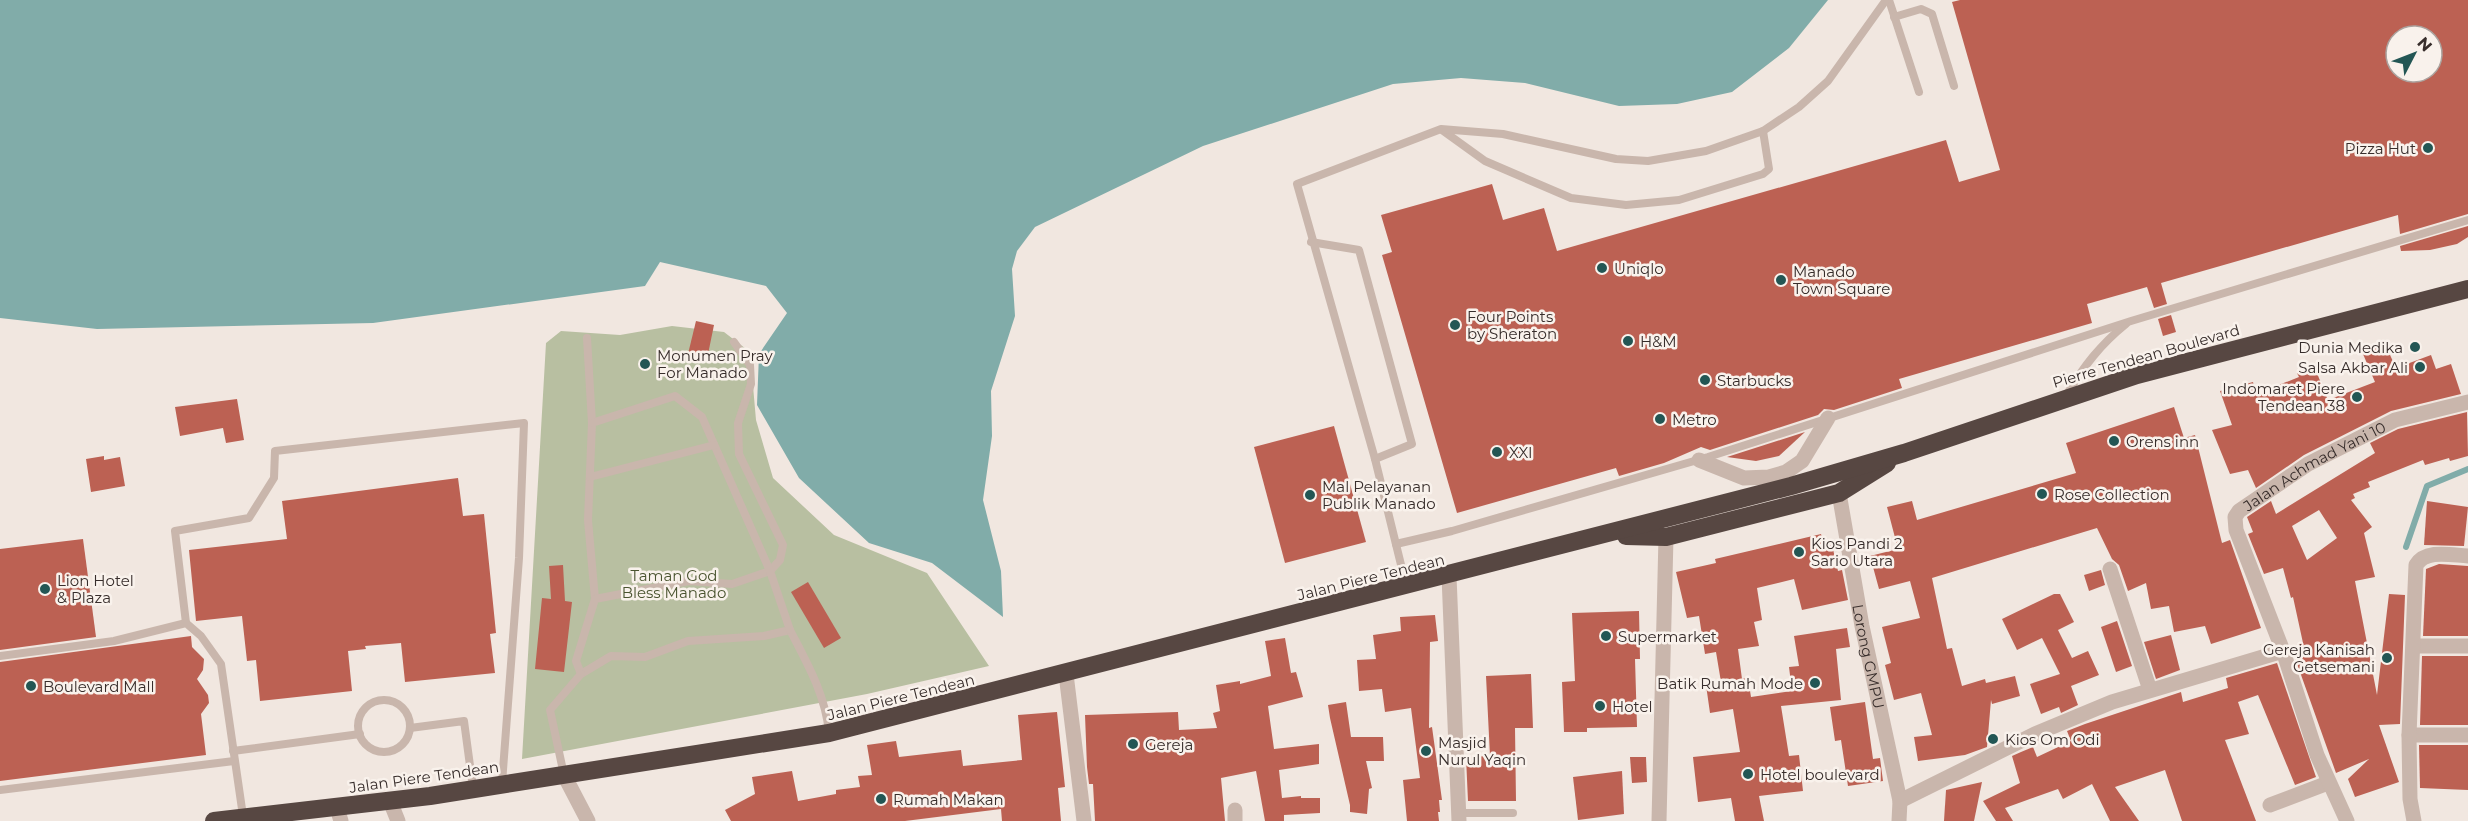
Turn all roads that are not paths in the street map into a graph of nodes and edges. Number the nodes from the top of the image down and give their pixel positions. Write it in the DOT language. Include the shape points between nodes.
graph roads {
  1 [pos="1887,0"];
  2 [pos="1894,17"];
  3 [pos="1954,86"];
  4 [pos="1919,92"];
  5 [pos="1441,129"];
  6 [pos="1763,132"];
  7 [pos="2468,220"];
  8 [pos="1311,242"];
  9 [pos="2468,289"];
  10 [pos="2131,321"];
  11 [pos="587,338"];
  12 [pos="734,342"];
  13 [pos="2065,398"];
  14 [pos="2468,402"];
  15 [pos="1828,418"];
  16 [pos="592,423"];
  17 [pos="714,445"];
  18 [pos="1904,453"];
  19 [pos="1375,459"];
  20 [pos="1699,460"];
  21 [pos="1802,461"];
  22 [pos="1831,473"];
  23 [pos="590,477"];
  24 [pos="1744,478"];
  25 [pos="1839,493"];
  26 [pos="1728,503"];
  27 [pos="1666,537"];
  28 [pos="1582,540"];
  29 [pos="1396,544"];
  30 [pos="2468,556"];
  31 [pos="2110,569"];
  32 [pos="770,571"];
  33 [pos="1449,576"];
  34 [pos="1406,586"];
  35 [pos="595,599"];
  36 [pos="186,623"];
  37 [pos="790,630"];
  38 [pos="2414,646"];
  39 [pos="2468,646"];
  40 [pos="2283,651"];
  41 [pos="0,656"];
  42 [pos="582,674"];
  43 [pos="1066,674"];
  44 [pos="2150,690"];
  45 [pos="410,728"];
  46 [pos="829,733"];
  47 [pos="360,734"];
  48 [pos="2409,735"];
  49 [pos="2468,735"];
  50 [pos="233,751"];
  51 [pos="234,761"];
  52 [pos="564,775"];
  53 [pos="2328,783"];
  54 [pos="502,785"];
  55 [pos="473,789"];
  56 [pos="0,790"];
  57 [pos="390,801"];
  58 [pos="1900,801"];
  59 [pos="2277,803"];
  60 [pos="1514,813"];
  61 [pos="339,814"];
  62 [pos="2344,814"];
  63 [pos="243,816"];
  64 [pos="1459,817"];
  65 [pos="1475,817"];
  66 [pos="214,821"];
  67 [pos="398,821"];
  68 [pos="588,821"];
  69 [pos="1084,821"];
  70 [pos="1659,821"];
  71 [pos="1899,821"];
  72 [pos="2415,821"];
  1 -- 2 [label="lane"];
  1 -- 6 [label="lane" via="1828,81"];
  2 -- 3 [label="lane" via="1921,9 1932,14"];
  2 -- 4 [label="lane"];
  5 -- 6 [label="lane" via="1503,134 1616,159 1648,161 1706,152"];
  5 -- 6 [label="lane" via="1485,161 1571,198 1626,205 1679,200 1763,174 1769,169"];
  5 -- 8 [label="lane" via="1297,184"];
  7 -- 10 [label="lane"];
  8 -- 19 [label="lane"];
  8 -- 19 [label="lane" via="1359,250 1412,444"];
  9 -- 13 [label="highway, Pierre Tendean Boulevard" via="2148,372"];
  10 -- 13 [label="lane" via="2103,342"];
  10 -- 15 [label="lane"];
  11 -- 16 [label="lane"];
  12 -- 32 [label="lane" via="750,365 751,384 738,423 739,454 783,545 780,560"];
  13 -- 18 [label="highway, Pierre Tendean Boulevard"];
  14 -- 40 [label="street, Jalan Achmad Yani 10" via="2395,420 2308,464 2239,511 2235,517 2236,530"];
  15 -- 20 [label="lane"];
  15 -- 21 [label="street"];
  16 -- 17 [label="lane" via="675,396 702,417"];
  16 -- 23 [label="lane"];
  17 -- 23 [label="lane"];
  17 -- 32 [label="lane"];
  18 -- 22 [label="highway, Pierre Tendean Boulevard"];
  18 -- 25 [label="highway, Jalan Piere Tendean"];
  19 -- 29 [label="lane"];
  20 -- 24 [label="street"];
  20 -- 29 [label="lane"];
  21 -- 22 [label="street"];
  21 -- 24 [label="street" via="1769,477"];
  22 -- 26 [label="highway, Jalan Piere Tendean"];
  23 -- 35 [label="lane" via="588,520"];
  24 -- 26 [label="street"];
  25 -- 27 [label="highway, Jalan Piere Tendean"];
  25 -- 58 [label="street, Lorong GMPU" via="1862,626"];
  26 -- 28 [label="highway, Jalan Piere Tendean"];
  27 -- 28 [label="highway, Jalan Piere Tendean"];
  27 -- 70 [label="street"];
  28 -- 33 [label="highway, Jalan Piere Tendean"];
  29 -- 34 [label="lane"];
  30 -- 38 [label="street" via="2428,555 2420,559 2416,566"];
  31 -- 44 [label="street"];
  32 -- 35 [label="lane" via="732,584 689,581"];
  32 -- 37 [label="lane"];
  33 -- 34 [label="highway, Jalan Piere Tendean"];
  33 -- 64 [label="street"];
  34 -- 43 [label="highway, Jalan Piere Tendean"];
  35 -- 42 [label="lane" via="576,661"];
  36 -- 41 [label="lane" via="114,641"];
  36 -- 50 [label="lane" via="221,664"];
  36 -- 54 [label="lane" via="176,531 249,518 274,478 274,451 524,423 519,558"];
  37 -- 42 [label="lane" via="764,636 688,641 645,657 611,656"];
  37 -- 46 [label="lane" via="814,677 827,713"];
  38 -- 39 [label="street"];
  38 -- 48 [label="street"];
  40 -- 44 [label="street"];
  40 -- 53 [label="street, Jalan Achmad Yani 10"];
  42 -- 52 [label="lane" via="550,710"];
  43 -- 46 [label="highway, Jalan Piere Tendean"];
  43 -- 69 [label="street"];
  44 -- 58 [label="street" via="2035,734"];
  45 -- 47 [label="lane" via="406,741 388,752 374,750"];
  45 -- 47 [label="lane" via="402,707 381,700 362,712"];
  45 -- 55 [label="lane" via="464,721"];
  46 -- 52 [label="highway, Jalan Piere Tendean"];
  47 -- 50 [label="lane"];
  48 -- 49 [label="street"];
  48 -- 72 [label="street" via="2410,799"];
  50 -- 51 [label="lane"];
  51 -- 56 [label="lane"];
  51 -- 63 [label="lane"];
  52 -- 54 [label="highway, Jalan Piere Tendean"];
  52 -- 68 [label="street"];
  53 -- 59 [label="street"];
  53 -- 62 [label="street, Jalan Achmad Yani 10"];
  54 -- 55 [label="highway, Jalan Piere Tendean"];
  55 -- 57 [label="highway, Jalan Piere Tendean"];
  57 -- 61 [label="highway, Jalan Piere Tendean"];
  57 -- 67 [label="street"];
  58 -- 71 [label="street, Lorong GMPU"];
  60 -- 65 [label="lane"];
  61 -- 63 [label="highway, Jalan Piere Tendean"];
  63 -- 66 [label="highway, Jalan Piere Tendean"];
  64 -- 65 [label="lane"];
}
